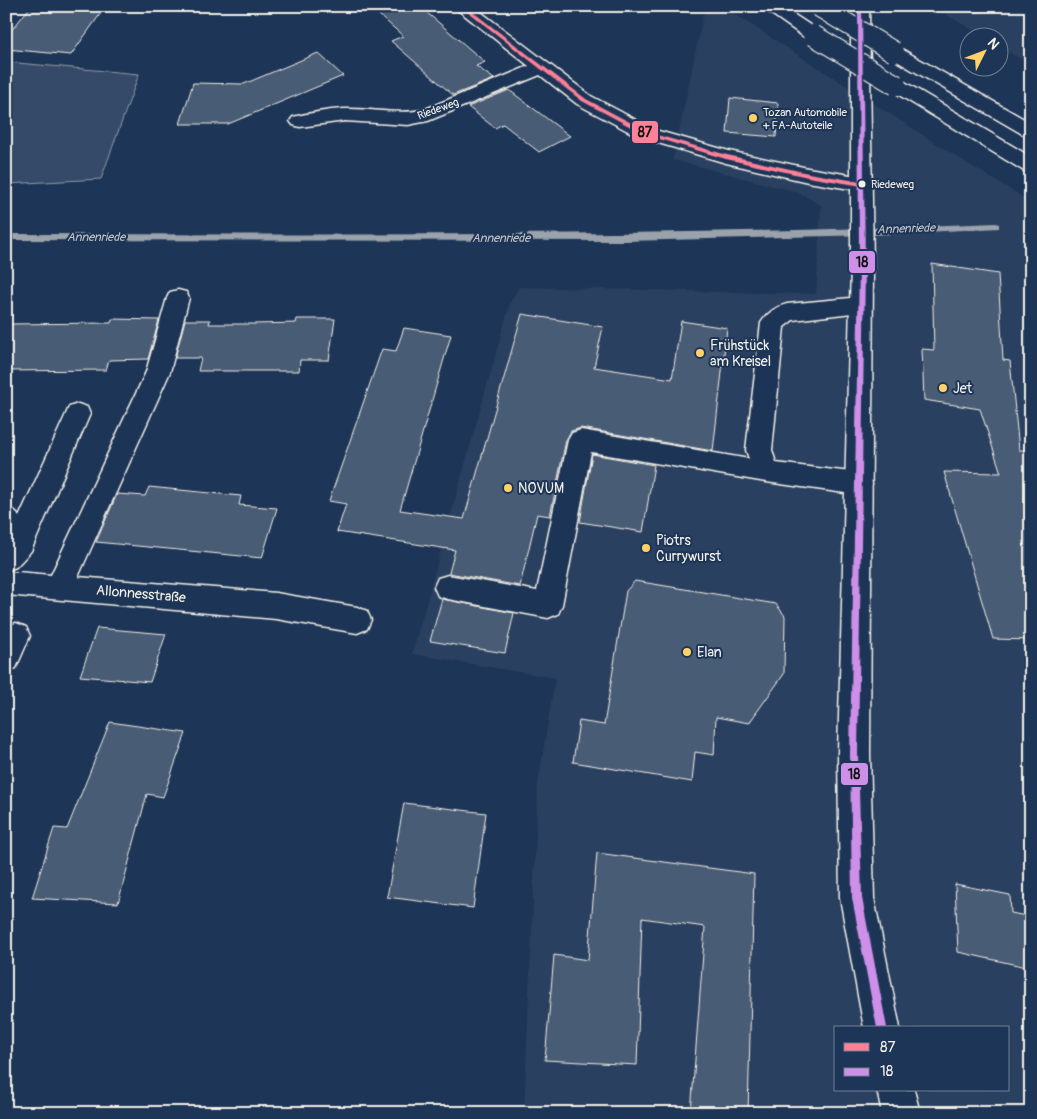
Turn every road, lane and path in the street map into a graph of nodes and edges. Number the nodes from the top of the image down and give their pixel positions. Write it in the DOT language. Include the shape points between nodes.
graph roads {
  1 [pos="462,6"];
  2 [pos="769,6"];
  3 [pos="818,6"];
  4 [pos="860,6"];
  5 [pos="975,6"];
  6 [pos="984,6"];
  7 [pos="541,68"];
  8 [pos="300,121"];
  9 [pos="1031,131"];
  10 [pos="1031,166"];
  11 [pos="862,184"];
  12 [pos="178,298"];
  13 [pos="861,305"];
  14 [pos="78,414"];
  15 [pos="766,472"];
  16 [pos="858,484"];
  17 [pos="6,519"];
  18 [pos="14,551"];
  19 [pos="6,583"];
  20 [pos="59,587"];
  21 [pos="448,587"];
  22 [pos="357,620"];
  23 [pos="882,1026"];
  24 [pos="896,1092"];
  25 [pos="901,1113"];
  1 -- 7 [label="main road"];
  2 -- 10 [label="main road, bridge"];
  3 -- 9 [label="main road, bridge"];
  4 -- 11 [label="main road"];
  5 -- 6 [label="main road"];
  7 -- 8 [label="main road, Riedeweg" via="428,115 408,120 346,115"];
  7 -- 11 [label="main road" via="584,100 648,134 726,157"];
  11 -- 13 [label="main road"];
  12 -- 20 [label="main road" via="158,372"];
  13 -- 15 [label="main road" via="787,312 774,323 758,450"];
  13 -- 16 [label="main road"];
  14 -- 18 [label="main road"];
  15 -- 16 [label="main road"];
  15 -- 21 [label="main road" via="581,440 548,605"];
  16 -- 23 [label="main road" via="854,754 857,898"];
  17 -- 18 [label="main road"];
  19 -- 20 [label="main road, Allonnesstraße"];
  20 -- 22 [label="main road, Allonnesstraße" via="276,606"];
  24 -- 25 [label="main road"];
}
